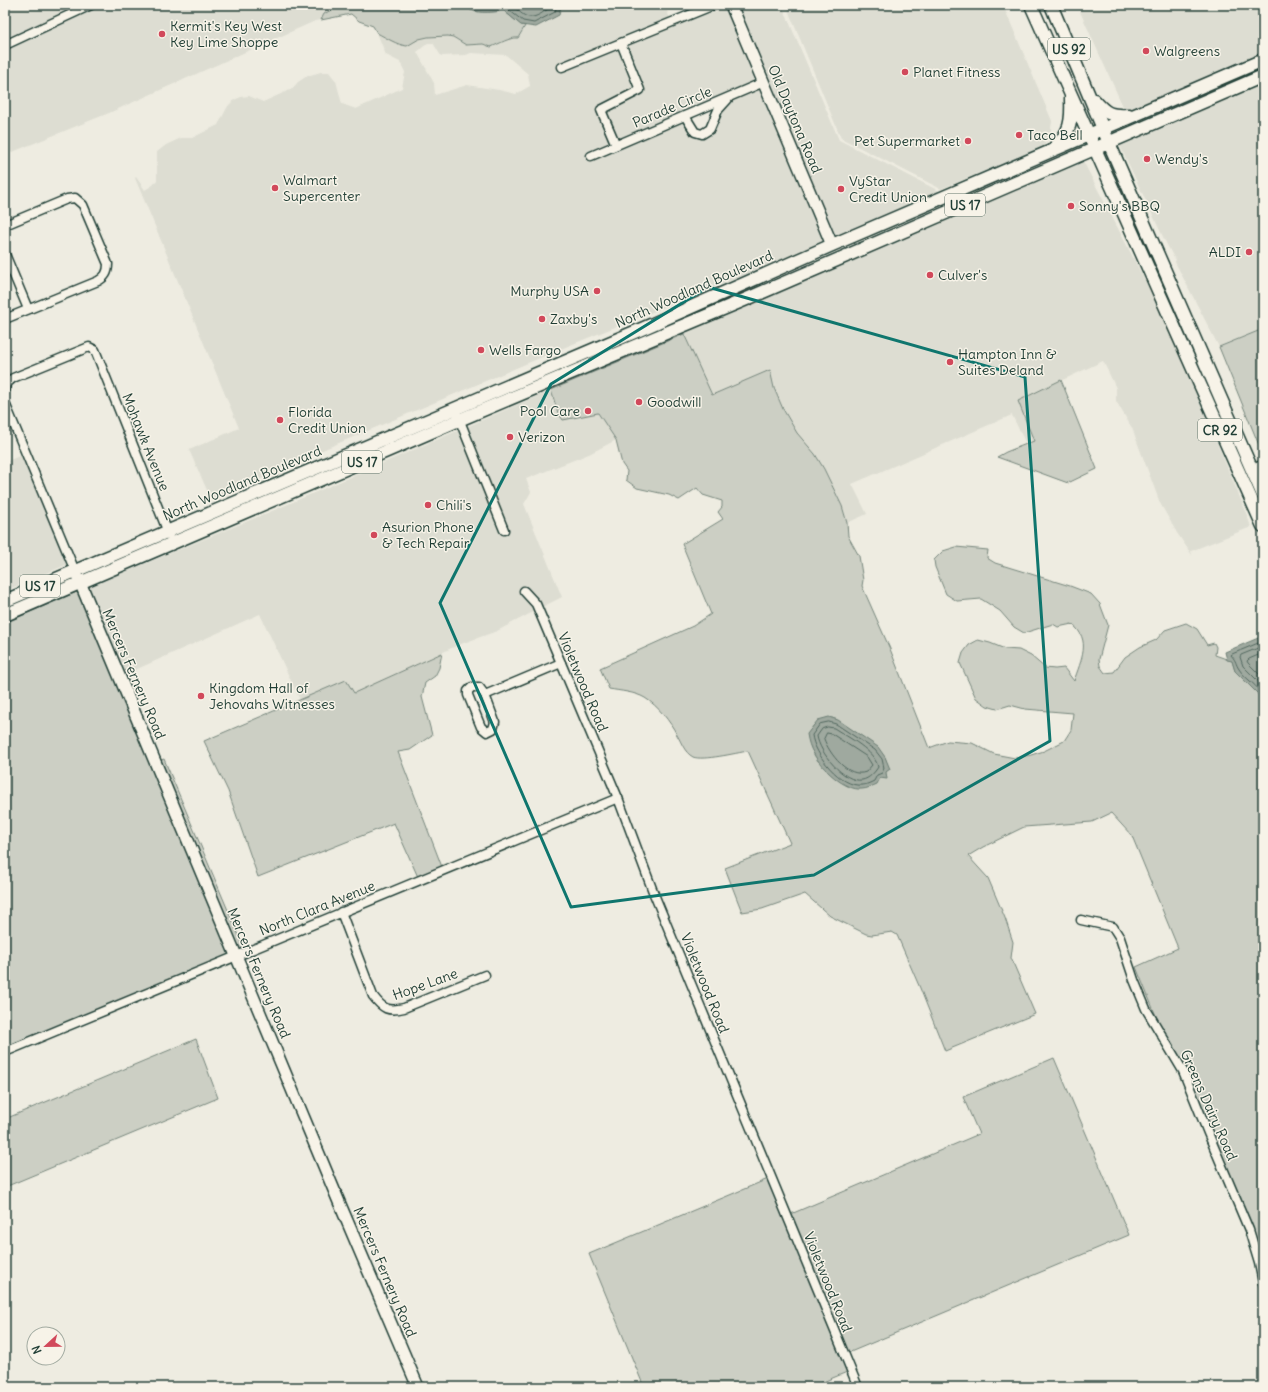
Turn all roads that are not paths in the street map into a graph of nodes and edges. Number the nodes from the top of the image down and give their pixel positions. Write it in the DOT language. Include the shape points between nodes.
graph roads {
  1 [pos="90,5"];
  2 [pos="714,5"];
  3 [pos="731,5"];
  4 [pos="1032,5"];
  5 [pos="1051,5"];
  6 [pos="621,43"];
  7 [pos="5,45"];
  8 [pos="1263,60"];
  9 [pos="562,67"];
  10 [pos="1263,76"];
  11 [pos="764,82"];
  12 [pos="1210,83"];
  13 [pos="1070,91"];
  14 [pos="1088,93"];
  15 [pos="732,96"];
  16 [pos="1215,97"];
  17 [pos="1136,114"];
  18 [pos="685,116"];
  19 [pos="1102,129"];
  20 [pos="1090,135"];
  21 [pos="1108,143"];
  22 [pos="616,145"];
  23 [pos="1096,149"];
  24 [pos="1051,152"];
  25 [pos="590,156"];
  26 [pos="1134,201"];
  27 [pos="929,204"];
  28 [pos="1121,206"];
  29 [pos="5,225"];
  30 [pos="906,230"];
  31 [pos="849,238"];
  32 [pos="832,245"];
  33 [pos="5,254"];
  34 [pos="835,261"];
  35 [pos="1164,269"];
  36 [pos="1154,280"];
  37 [pos="774,287"];
  38 [pos="28,309"];
  39 [pos="5,319"];
  40 [pos="664,319"];
  41 [pos="644,328"];
  42 [pos="652,338"];
  43 [pos="1194,338"];
  44 [pos="1180,339"];
  45 [pos="623,351"];
  46 [pos="5,387"];
  47 [pos="5,403"];
  48 [pos="454,408"];
  49 [pos="459,420"];
  50 [pos="1231,422"];
  51 [pos="1219,427"];
  52 [pos="1258,467"];
  53 [pos="260,492"];
  54 [pos="1263,495"];
  55 [pos="265,503"];
  56 [pos="1262,523"];
  57 [pos="504,530"];
  58 [pos="168,531"];
  59 [pos="172,543"];
  60 [pos="75,571"];
  61 [pos="80,583"];
  62 [pos="524,591"];
  63 [pos="5,601"];
  64 [pos="5,615"];
  65 [pos="561,663"];
  66 [pos="485,695"];
  67 [pos="618,798"];
  68 [pos="341,912"];
  69 [pos="1081,920"];
  70 [pos="236,955"];
  71 [pos="485,975"];
  72 [pos="5,1052"];
  73 [pos="1263,1283"];
  74 [pos="418,1387"];
  75 [pos="858,1387"];
  1 -- 7 [label="street"];
  2 -- 6 [label="street"];
  3 -- 11 [label="street, Old Daytona Road"];
  4 -- 13 [label="main road, US 92"];
  5 -- 14 [label="main road, US 92"];
  6 -- 9 [label="street"];
  6 -- 22 [label="street" via="640,90 601,110"];
  8 -- 12 [label="main road, North Woodland Boulevard / US 17"];
  10 -- 16 [label="main road, North Woodland Boulevard / US 17"];
  11 -- 15 [label="street, Parade Circle"];
  11 -- 32 [label="street, Old Daytona Road"];
  12 -- 16 [label="street"];
  12 -- 17 [label="main road, North Woodland Boulevard / US 17"];
  13 -- 20 [label="main road, US 92"];
  13 -- 24 [label="main road" via="1070,127"];
  14 -- 17 [label="main road, US 92" via="1108,114"];
  14 -- 19 [label="main road, CR 92"];
  15 -- 18 [label="street, Parade Circle"];
  15 -- 18 [label="street" via="718,110 710,129 702,134 695,132"];
  16 -- 21 [label="main road, North Woodland Boulevard / US 17"];
  17 -- 19 [label="main road, North Woodland Boulevard / US 17"];
  18 -- 22 [label="street, Parade Circle"];
  19 -- 20 [label="main road, North Woodland Boulevard / US 17"];
  19 -- 21 [label="main road, CR 92"];
  20 -- 23 [label="main road, US 92"];
  20 -- 24 [label="main road, North Woodland Boulevard / US 17"];
  21 -- 23 [label="main road, North Woodland Boulevard / US 17"];
  21 -- 26 [label="main road, CR 92"];
  22 -- 25 [label="street, Parade Circle"];
  23 -- 28 [label="main road, CR 92"];
  23 -- 30 [label="main road, North Woodland Boulevard / US 17"];
  24 -- 27 [label="main road, North Woodland Boulevard / US 17"];
  26 -- 28 [label="main road"];
  26 -- 35 [label="main road, CR 92"];
  27 -- 30 [label="main road" via="922,216"];
  27 -- 31 [label="main road, North Woodland Boulevard / US 17"];
  28 -- 36 [label="main road, CR 92"];
  29 -- 38 [label="street" via="75,198 83,205 108,264 108,271 103,278"];
  30 -- 34 [label="main road, North Woodland Boulevard / US 17"];
  31 -- 32 [label="main road, North Woodland Boulevard / US 17"];
  31 -- 34 [label="main road" via="840,247"];
  32 -- 37 [label="main road" via="824,258 798,269"];
  32 -- 40 [label="main road, North Woodland Boulevard / US 17"];
  33 -- 38 [label="street"];
  34 -- 37 [label="main road, North Woodland Boulevard / US 17"];
  35 -- 36 [label="main road"];
  35 -- 43 [label="main road, CR 92"];
  36 -- 44 [label="main road, CR 92"];
  37 -- 42 [label="main road, North Woodland Boulevard / US 17"];
  38 -- 39 [label="street"];
  40 -- 41 [label="main road, North Woodland Boulevard / US 17"];
  40 -- 42 [label="main road" via="654,328"];
  41 -- 45 [label="main road" via="638,339"];
  41 -- 48 [label="main road, North Woodland Boulevard / US 17"];
  42 -- 45 [label="main road, North Woodland Boulevard / US 17"];
  43 -- 44 [label="main road"];
  43 -- 50 [label="main road, CR 92"];
  44 -- 51 [label="main road, CR 92"];
  45 -- 49 [label="main road, North Woodland Boulevard / US 17"];
  46 -- 58 [label="street, Mohawk Avenue" via="13,378 88,347 95,350"];
  47 -- 60 [label="street"];
  48 -- 49 [label="street"];
  48 -- 53 [label="main road, North Woodland Boulevard / US 17"];
  49 -- 55 [label="main road, North Woodland Boulevard / US 17"];
  49 -- 57 [label="street"];
  50 -- 51 [label="main road"];
  50 -- 52 [label="main road, CR 92"];
  51 -- 56 [label="main road, CR 92"];
  52 -- 54 [label="main road, CR 92"];
  53 -- 55 [label="street"];
  53 -- 58 [label="main road, North Woodland Boulevard / US 17"];
  55 -- 59 [label="main road, North Woodland Boulevard / US 17"];
  58 -- 59 [label="street, Mohawk Avenue"];
  58 -- 60 [label="main road, North Woodland Boulevard / US 17"];
  59 -- 61 [label="main road, North Woodland Boulevard / US 17"];
  60 -- 61 [label="street, Mercers Fernery Road"];
  60 -- 63 [label="main road, North Woodland Boulevard / US 17"];
  61 -- 64 [label="main road, North Woodland Boulevard / US 17"];
  61 -- 70 [label="street, Mercers Fernery Road"];
  62 -- 65 [label="street, Violetwood Road" via="536,604"];
  65 -- 66 [label="street"];
  65 -- 67 [label="street, Violetwood Road"];
  66 -- 66 [label="street" via="495,722 493,729 487,732 481,727 468,691 472,687 479,687"];
  67 -- 68 [label="street, North Clara Avenue"];
  67 -- 75 [label="street, Violetwood Road" via="660,909"];
  68 -- 70 [label="street, North Clara Avenue"];
  68 -- 71 [label="street, Hope Lane" via="373,996 387,1009 404,1008"];
  69 -- 73 [label="street, Greens Dairy Road" via="1113,927 1120,938 1146,1009 1183,1071 1249,1230"];
  70 -- 72 [label="street, North Clara Avenue"];
  70 -- 74 [label="street, Mercers Fernery Road"];
}
